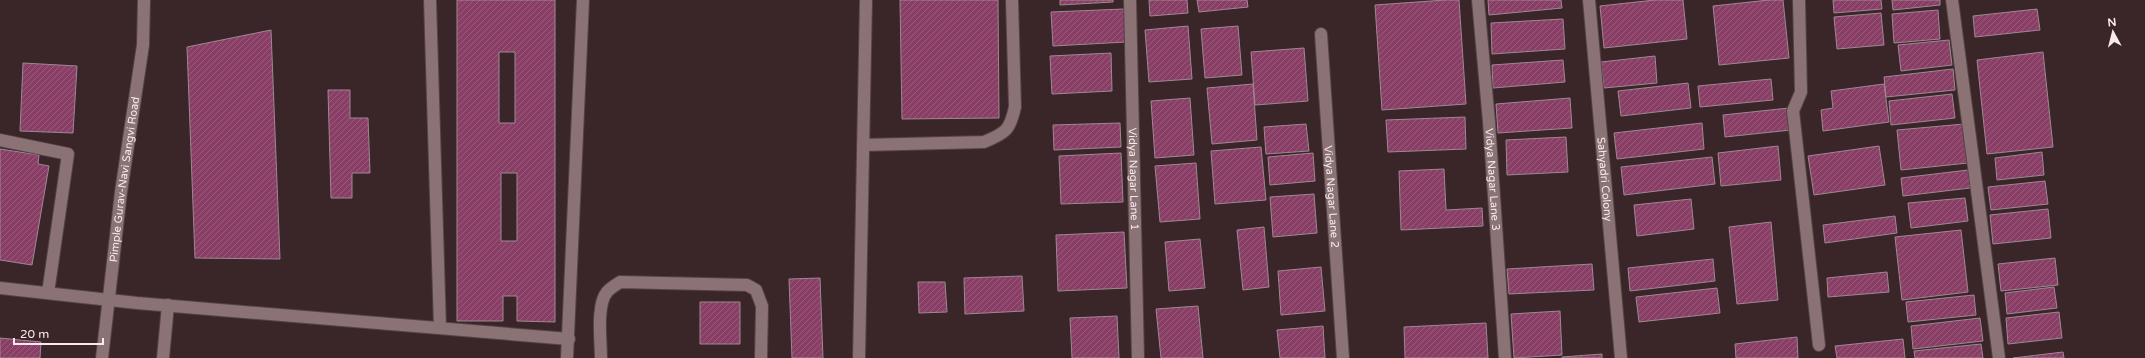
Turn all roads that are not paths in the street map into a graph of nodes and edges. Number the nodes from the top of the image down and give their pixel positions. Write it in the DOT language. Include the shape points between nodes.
graph roads {
  1 [pos="144,0"];
  2 [pos="430,0"];
  3 [pos="583,0"];
  4 [pos="866,0"];
  5 [pos="1012,0"];
  6 [pos="1130,0"];
  7 [pos="1478,0"];
  8 [pos="1589,0"];
  9 [pos="1799,0"];
  10 [pos="1952,0"];
  11 [pos="1320,34"];
  12 [pos="0,140"];
  13 [pos="863,145"];
  14 [pos="0,288"];
  15 [pos="48,293"];
  16 [pos="107,300"];
  17 [pos="168,305"];
  18 [pos="440,328"];
  19 [pos="569,339"];
  20 [pos="1819,346"];
  21 [pos="102,358"];
  22 [pos="163,358"];
  23 [pos="567,358"];
  24 [pos="601,358"];
  25 [pos="761,358"];
  26 [pos="858,358"];
  27 [pos="1138,358"];
  28 [pos="1343,358"];
  29 [pos="1505,358"];
  30 [pos="1621,358"];
  31 [pos="2000,358"];
  1 -- 16 [label="street, Pimple Gurav-Navi Sangvi Road" via="143,44"];
  2 -- 18 [label="street"];
  3 -- 19 [label="street"];
  4 -- 13 [label="street"];
  5 -- 13 [label="street" via="1015,107 1011,124 998,136 984,142"];
  6 -- 27 [label="street, Vidya Nagar Lane 1"];
  7 -- 29 [label="street, Vidya Nagar Lane 3"];
  8 -- 30 [label="street, Sahyadri Colony"];
  9 -- 20 [label="street" via="1801,92 1793,111"];
  10 -- 31 [label="street"];
  11 -- 28 [label="street, Vidya Nagar Lane 2"];
  12 -- 15 [label="street" via="68,154"];
  13 -- 26 [label="street"];
  14 -- 15 [label="street"];
  15 -- 16 [label="street"];
  16 -- 17 [label="street"];
  16 -- 21 [label="street, Pimple Gurav-Navi Sangvi Road"];
  17 -- 18 [label="street"];
  17 -- 22 [label="street"];
  18 -- 19 [label="street"];
  19 -- 23 [label="street"];
  24 -- 25 [label="street" via="602,306 606,293 620,282 747,285 756,290 762,306"];
}
